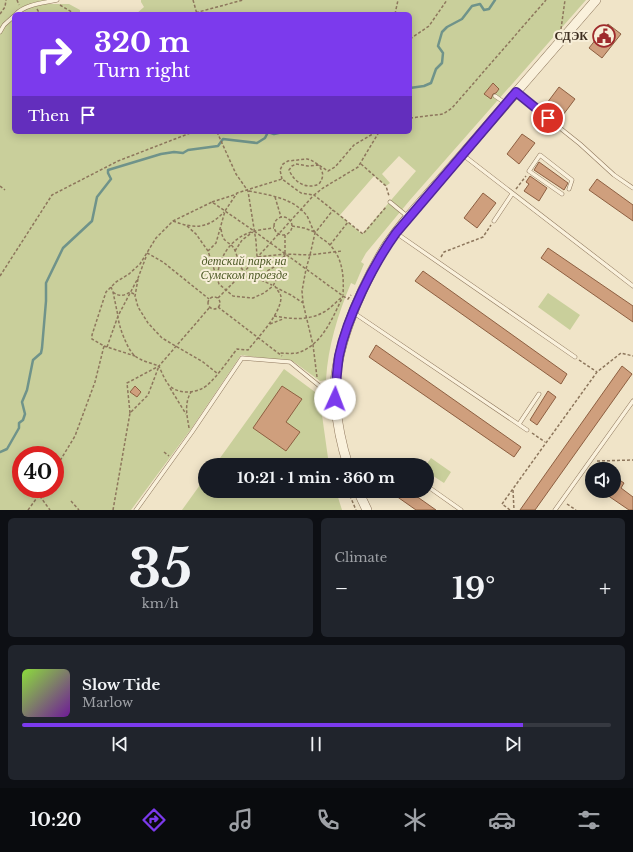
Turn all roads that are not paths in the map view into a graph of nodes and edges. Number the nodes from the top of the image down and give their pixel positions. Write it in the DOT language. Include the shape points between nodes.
graph roads {
  1 [pos="55,0"];
  2 [pos="596,0"];
  3 [pos="19,12"];
  4 [pos="12,18"];
  5 [pos="0,32"];
  6 [pos="516,92"];
  7 [pos="495,96"];
  8 [pos="506,104"];
  9 [pos="462,154"];
  10 [pos="633,188"];
  11 [pos="569,189"];
  12 [pos="512,194"];
  13 [pos="562,194"];
  14 [pos="390,202"];
  15 [pos="408,217"];
  16 [pos="494,220"];
  17 [pos="396,233"];
  18 [pos="633,286"];
  19 [pos="354,313"];
  20 [pos="574,357"];
  21 [pos="539,394"];
  22 [pos="335,399"];
  23 [pos="633,401"];
  24 [pos="519,424"];
  25 [pos="527,430"];
  26 [pos="346,458"];
  27 [pos="434,491"];
  28 [pos="361,498"];
  29 [pos="136,510"];
  30 [pos="366,510"];
  31 [pos="461,510"];
  32 [pos="555,510"];
  1 -- 3 [label="lane"];
  2 -- 6 [label="street"];
  4 -- 5 [label="lane"];
  6 -- 8 [label="street"];
  6 -- 10 [label="lane" via="614,175"];
  7 -- 8 [label="lane"];
  8 -- 9 [label="street"];
  9 -- 12 [label="lane"];
  9 -- 15 [label="street"];
  11 -- 13 [label="lane" via="572,180 540,155 529,171"];
  12 -- 16 [label="lane"];
  12 -- 18 [label="lane"];
  14 -- 15 [label="lane"];
  15 -- 17 [label="street"];
  17 -- 19 [label="street" via="380,257"];
  17 -- 20 [label="lane"];
  19 -- 22 [label="street" via="340,354"];
  19 -- 24 [label="lane"];
  21 -- 24 [label="lane"];
  22 -- 26 [label="street"];
  22 -- 29 [label="lane" via="290,362 242,358"];
  23 -- 32 [label="lane"];
  24 -- 25 [label="lane"];
  27 -- 31 [label="lane"];
  28 -- 30 [label="street"];
}
